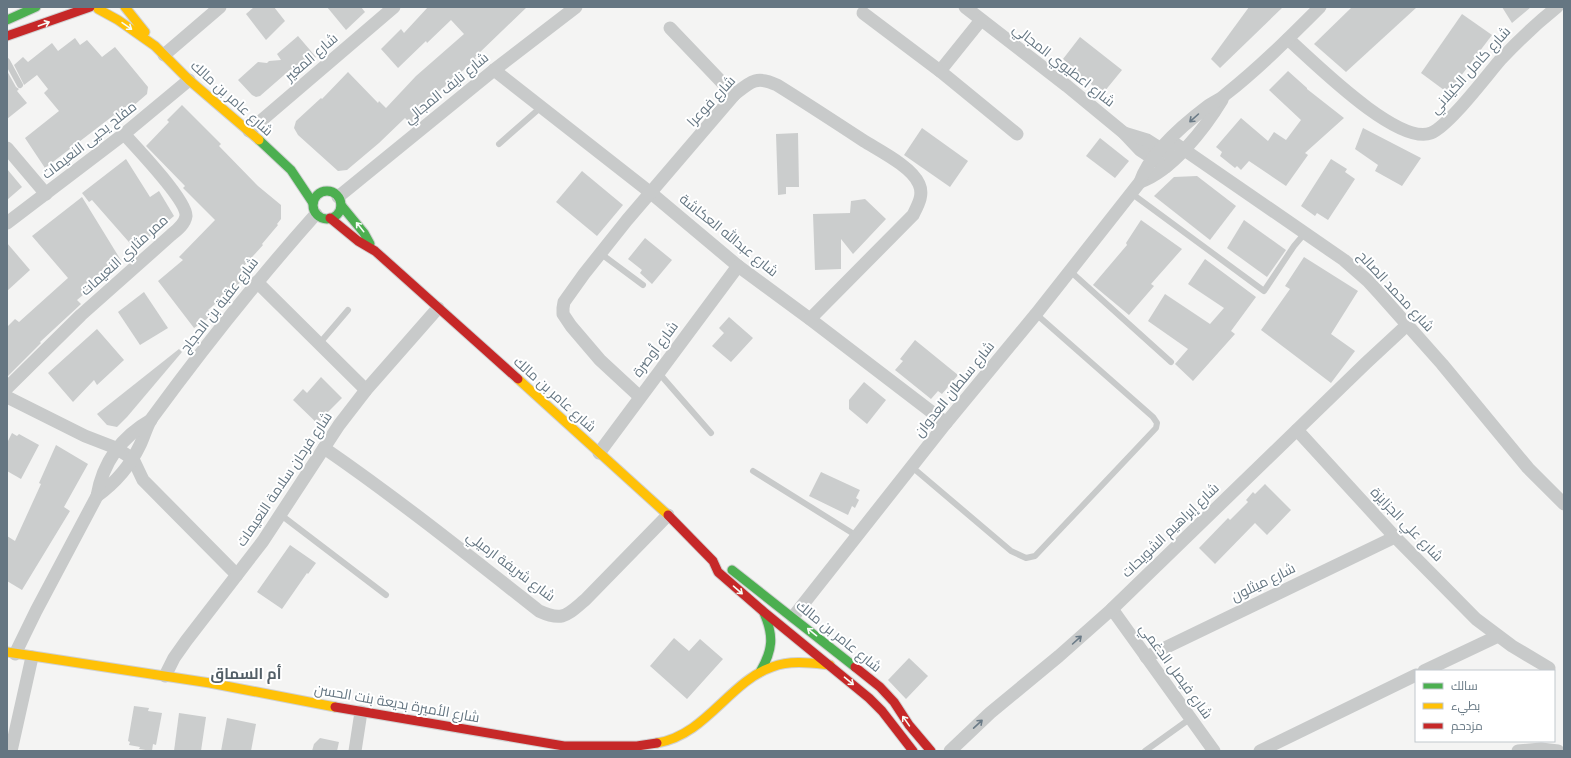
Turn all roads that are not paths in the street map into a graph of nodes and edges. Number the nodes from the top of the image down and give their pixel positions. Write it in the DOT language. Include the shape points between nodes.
graph roads {
  1 [pos="36,7"];
  2 [pos="96,7"];
  3 [pos="125,7"];
  4 [pos="220,7"];
  5 [pos="394,7"];
  6 [pos="576,7"];
  7 [pos="965,7"];
  8 [pos="1320,7"];
  9 [pos="1557,7"];
  10 [pos="863,13"];
  11 [pos="7,20"];
  12 [pos="981,20"];
  13 [pos="670,28"];
  14 [pos="7,36"];
  15 [pos="1288,39"];
  16 [pos="159,50"];
  17 [pos="7,60"];
  18 [pos="494,70"];
  19 [pos="940,71"];
  20 [pos="190,80"];
  21 [pos="20,86"];
  22 [pos="734,95"];
  23 [pos="1226,95"];
  24 [pos="540,108"];
  25 [pos="249,131"];
  26 [pos="124,134"];
  27 [pos="1017,134"];
  28 [pos="499,144"];
  29 [pos="7,148"];
  30 [pos="1162,149"];
  31 [pos="1175,158"];
  32 [pos="291,170"];
  33 [pos="307,179"];
  34 [pos="1140,182"];
  35 [pos="316,184"];
  36 [pos="1131,193"];
  37 [pos="46,194"];
  38 [pos="651,194"];
  39 [pos="336,197"];
  40 [pos="315,209"];
  41 [pos="330,218"];
  42 [pos="7,223"];
  43 [pos="1305,233"];
  44 [pos="375,251"];
  45 [pos="600,253"];
  46 [pos="738,266"];
  47 [pos="1070,271"];
  48 [pos="257,282"];
  49 [pos="643,285"];
  50 [pos="438,308"];
  51 [pos="348,310"];
  52 [pos="1036,314"];
  53 [pos="810,319"];
  54 [pos="1407,325"];
  55 [pos="319,344"];
  56 [pos="1171,362"];
  57 [pos="658,372"];
  58 [pos="7,388"];
  59 [pos="366,390"];
  60 [pos="7,397"];
  61 [pos="640,397"];
  62 [pos="151,420"];
  63 [pos="946,423"];
  64 [pos="1297,430"];
  65 [pos="711,433"];
  66 [pos="85,436"];
  67 [pos="116,448"];
  68 [pos="324,448"];
  69 [pos="599,453"];
  70 [pos="133,459"];
  71 [pos="108,460"];
  72 [pos="912,467"];
  73 [pos="754,470"];
  74 [pos="123,472"];
  75 [pos="143,480"];
  76 [pos="97,496"];
  77 [pos="1564,504"];
  78 [pos="280,515"];
  79 [pos="668,515"];
  80 [pos="857,536"];
  81 [pos="1395,537"];
  82 [pos="713,561"];
  83 [pos="238,575"];
  84 [pos="386,595"];
  85 [pos="1112,609"];
  86 [pos="764,612"];
  87 [pos="793,617"];
  88 [pos="1498,636"];
  89 [pos="11,653"];
  90 [pos="1146,656"];
  91 [pos="32,657"];
  92 [pos="830,665"];
  93 [pos="1549,668"];
  94 [pos="1426,670"];
  95 [pos="760,672"];
  96 [pos="1415,675"];
  97 [pos="165,676"];
  98 [pos="361,712"];
  99 [pos="1191,718"];
  100 [pos="564,748"];
  101 [pos="10,750"];
  102 [pos="354,751"];
  103 [pos="913,751"];
  104 [pos="931,751"];
  105 [pos="950,751"];
  106 [pos="1145,751"];
  107 [pos="1214,751"];
  108 [pos="1260,751"];
  109 [pos="1518,751"];
  110 [pos="1558,751"];
  1 -- 11 [label="street"];
  14 -- 2 [label="street, one-way"];
  2 -- 16 [label="street, شارع عامر بن مالك, one-way"];
  3 -- 16 [label="street, شارع عامر بن مالك"];
  4 -- 16 [label="street"];
  5 -- 25 [label="street, شارع المغير"];
  6 -- 18 [label="street, شارع نايف المجالي"];
  7 -- 12 [label="street, شارع اعطيوي المجالي"];
  8 -- 15 [label="street, شارع سلطان العدوان"];
  9 -- 15 [label="street, شارع كامل الكيلاني" via="1521,37 1451,117 1431,133 1422,134 1400,128 1376,114 1355,99"];
  10 -- 19 [label="street"];
  12 -- 19 [label="street"];
  12 -- 30 [label="street, شارع اعطيوي المجالي" via="1067,86 1124,133 1132,143"];
  13 -- 22 [label="street"];
  15 -- 23 [label="street, شارع سلطان العدوان"];
  16 -- 20 [label="street, شارع عامر بن مالك"];
  17 -- 21 [label="lane"];
  18 -- 24 [label="street, شارع عبدالله العكاشة"];
  18 -- 39 [label="street, شارع نايف المجالي"];
  19 -- 27 [label="street"];
  20 -- 25 [label="street, شارع عامر بن مالك"];
  20 -- 26 [label="street, مفلح يحيى النعيمات"];
  22 -- 38 [label="street, شارع فوعرا"];
  22 -- 53 [label="street, شارع فوعرا" via="756,80 777,85 898,163 916,177 920,185 919,203 913,215"];
  23 -- 30 [label="street, شارع سلطان العدوان, one-way" via="1198,115"];
  23 -- 31 [label="street, شارع سلطان العدوان" via="1204,127"];
  24 -- 28 [label="lane"];
  24 -- 38 [label="street, شارع عبدالله العكاشة"];
  25 -- 32 [label="street, شارع عامر بن مالك"];
  26 -- 37 [label="street, مفلح يحيى النعيمات"];
  26 -- 58 [label="street, ممر مثاري النعيمات" via="174,193 182,204 186,217 181,226 81,315"];
  29 -- 37 [label="street"];
  30 -- 31 [label="street, شارع محمد الصالح"];
  30 -- 31 [label="street, شارع اعطيوي المجالي"];
  30 -- 34 [label="street, شارع سلطان العدوان" via="1143,173"];
  31 -- 34 [label="street, شارع سلطان العدوان" via="1148,179"];
  31 -- 43 [label="street, شارع محمد الصالح"];
  32 -- 33 [label="street, شارع عامر بن مالك"];
  32 -- 40 [label="street, شارع عامر بن مالك"];
  34 -- 36 [label="street, شارع سلطان العدوان"];
  35 -- 39 [label="street, شارع عامر بن مالك"];
  36 -- 43 [label="lane" via="1264,291"];
  36 -- 47 [label="street, شارع سلطان العدوان"];
  37 -- 42 [label="street, مفلح يحيى النعيمات"];
  38 -- 45 [label="street, شارع فوعرا"];
  38 -- 46 [label="street, شارع عبدالله العكاشة"];
  39 -- 40 [label="street" via="318,194"];
  39 -- 41 [label="street" via="338,214"];
  44 -- 39 [label="street, شارع عامر بن مالك, one-way"];
  40 -- 41 [label="street" via="323,218"];
  40 -- 48 [label="street, شارع عقبة بن الحجاج"];
  41 -- 44 [label="street, شارع عامر بن مالك"];
  43 -- 54 [label="street, شارع محمد الصالح" via="1355,269"];
  44 -- 50 [label="street, شارع عامر بن مالك"];
  45 -- 49 [label="lane"];
  45 -- 61 [label="street, شارع فوعرا" via="564,302 563,314 600,360"];
  46 -- 53 [label="street, شارع عبدالله العكاشة"];
  46 -- 57 [label="street, شارع أوصرة"];
  47 -- 52 [label="street, شارع سلطان العدوان"];
  47 -- 56 [label="lane"];
  48 -- 55 [label="street"];
  48 -- 62 [label="street, شارع عقبة بن الحجاج"];
  50 -- 59 [label="street, شارع فرحان سلامة النعيمات"];
  50 -- 69 [label="street, شارع عامر بن مالك"];
  51 -- 55 [label="lane"];
  52 -- 63 [label="street, شارع سلطان العدوان"];
  52 -- 72 [label="lane" via="1153,417 1156,428 1035,556 1026,558 1011,550"];
  53 -- 63 [label="street, شارع عبدالله العكاشة"];
  54 -- 64 [label="street, شارع إبراهيم الشويحات"];
  54 -- 77 [label="street, شارع محمد الصالح" via="1528,468"];
  55 -- 59 [label="street"];
  57 -- 61 [label="street, شارع أوصرة"];
  57 -- 65 [label="lane"];
  59 -- 68 [label="street, شارع فرحان سلامة النعيمات"];
  60 -- 66 [label="street"];
  61 -- 69 [label="street, شارع أوصرة"];
  62 -- 67 [label="street, شارع عقبة بن الحجاج" via="134,431"];
  62 -- 70 [label="street, شارع عقبة بن الحجاج"];
  63 -- 72 [label="street, شارع سلطان العدوان"];
  64 -- 81 [label="street, شارع علي الجزايزة"];
  64 -- 85 [label="street, شارع إبراهيم الشويحات"];
  66 -- 67 [label="street"];
  66 -- 71 [label="street"];
  67 -- 70 [label="street"];
  67 -- 71 [label="street, شارع عقبة بن الحجاج"];
  68 -- 78 [label="street, شارع فرحان سلامة النعيمات"];
  68 -- 79 [label="street, شارع شريفة ارميلي" via="391,495 539,611 553,617 562,617 585,600"];
  69 -- 79 [label="street, شارع عامر بن مالك"];
  70 -- 74 [label="street, شارع عقبة بن الحجاج"];
  70 -- 75 [label="street"];
  71 -- 74 [label="street"];
  71 -- 76 [label="street, شارع عقبة بن الحجاج"];
  72 -- 80 [label="street, شارع سلطان العدوان"];
  73 -- 80 [label="lane"];
  74 -- 75 [label="street"];
  74 -- 76 [label="street, شارع عقبة بن الحجاج"];
  75 -- 83 [label="street"];
  76 -- 89 [label="street, شارع عقبة بن الحجاج"];
  78 -- 83 [label="street, شارع فرحان سلامة النعيمات"];
  78 -- 84 [label="lane"];
  79 -- 82 [label="street, شارع عامر بن مالك"];
  80 -- 87 [label="street, شارع سلطان العدوان"];
  81 -- 88 [label="street, شارع علي الجزايزة" via="1476,618"];
  81 -- 90 [label="street, شارع ميثلون"];
  82 -- 86 [label="street, شارع عامر بن مالك, one-way" via="723,576"];
  82 -- 87 [label="street, شارع عامر بن مالك" via="725,565"];
  83 -- 97 [label="street, شارع فرحان سلامة النعيمات" via="186,641"];
  85 -- 90 [label="street, شارع فيصل الدغمي"];
  105 -- 85 [label="street, شارع إبراهيم الشويحات, one-way" via="990,713"];
  86 -- 92 [label="street, شارع عامر بن مالك"];
  86 -- 95 [label="street, شارع الأميرة بديعة بنت الحسن" via="772,636 769,655"];
  104 -- 87 [label="street, شارع عامر بن مالك, one-way" via="880,687"];
  88 -- 93 [label="street, شارع علي الجزايزة"];
  88 -- 94 [label="street"];
  89 -- 91 [label="street, شارع الأميرة بديعة بنت الحسن"];
  90 -- 99 [label="street, شارع فيصل الدغمي"];
  91 -- 97 [label="street, شارع الأميرة بديعة بنت الحسن"];
  91 -- 101 [label="street"];
  92 -- 95 [label="street, شارع الأميرة بديعة بنت الحسن" via="802,662 774,666"];
  92 -- 103 [label="street, شارع عامر بن مالك, one-way" via="882,711"];
  95 -- 100 [label="street, شارع الأميرة بديعة بنت الحسن" via="700,724 675,738 637,746"];
  96 -- 108 [label="street"];
  97 -- 98 [label="street, شارع الأميرة بديعة بنت الحسن"];
  98 -- 100 [label="street, شارع الأميرة بديعة بنت الحسن"];
  98 -- 102 [label="street"];
  99 -- 106 [label="lane"];
  99 -- 107 [label="street, شارع فيصل الدغمي"];
  109 -- 110 [label="street"];
}
